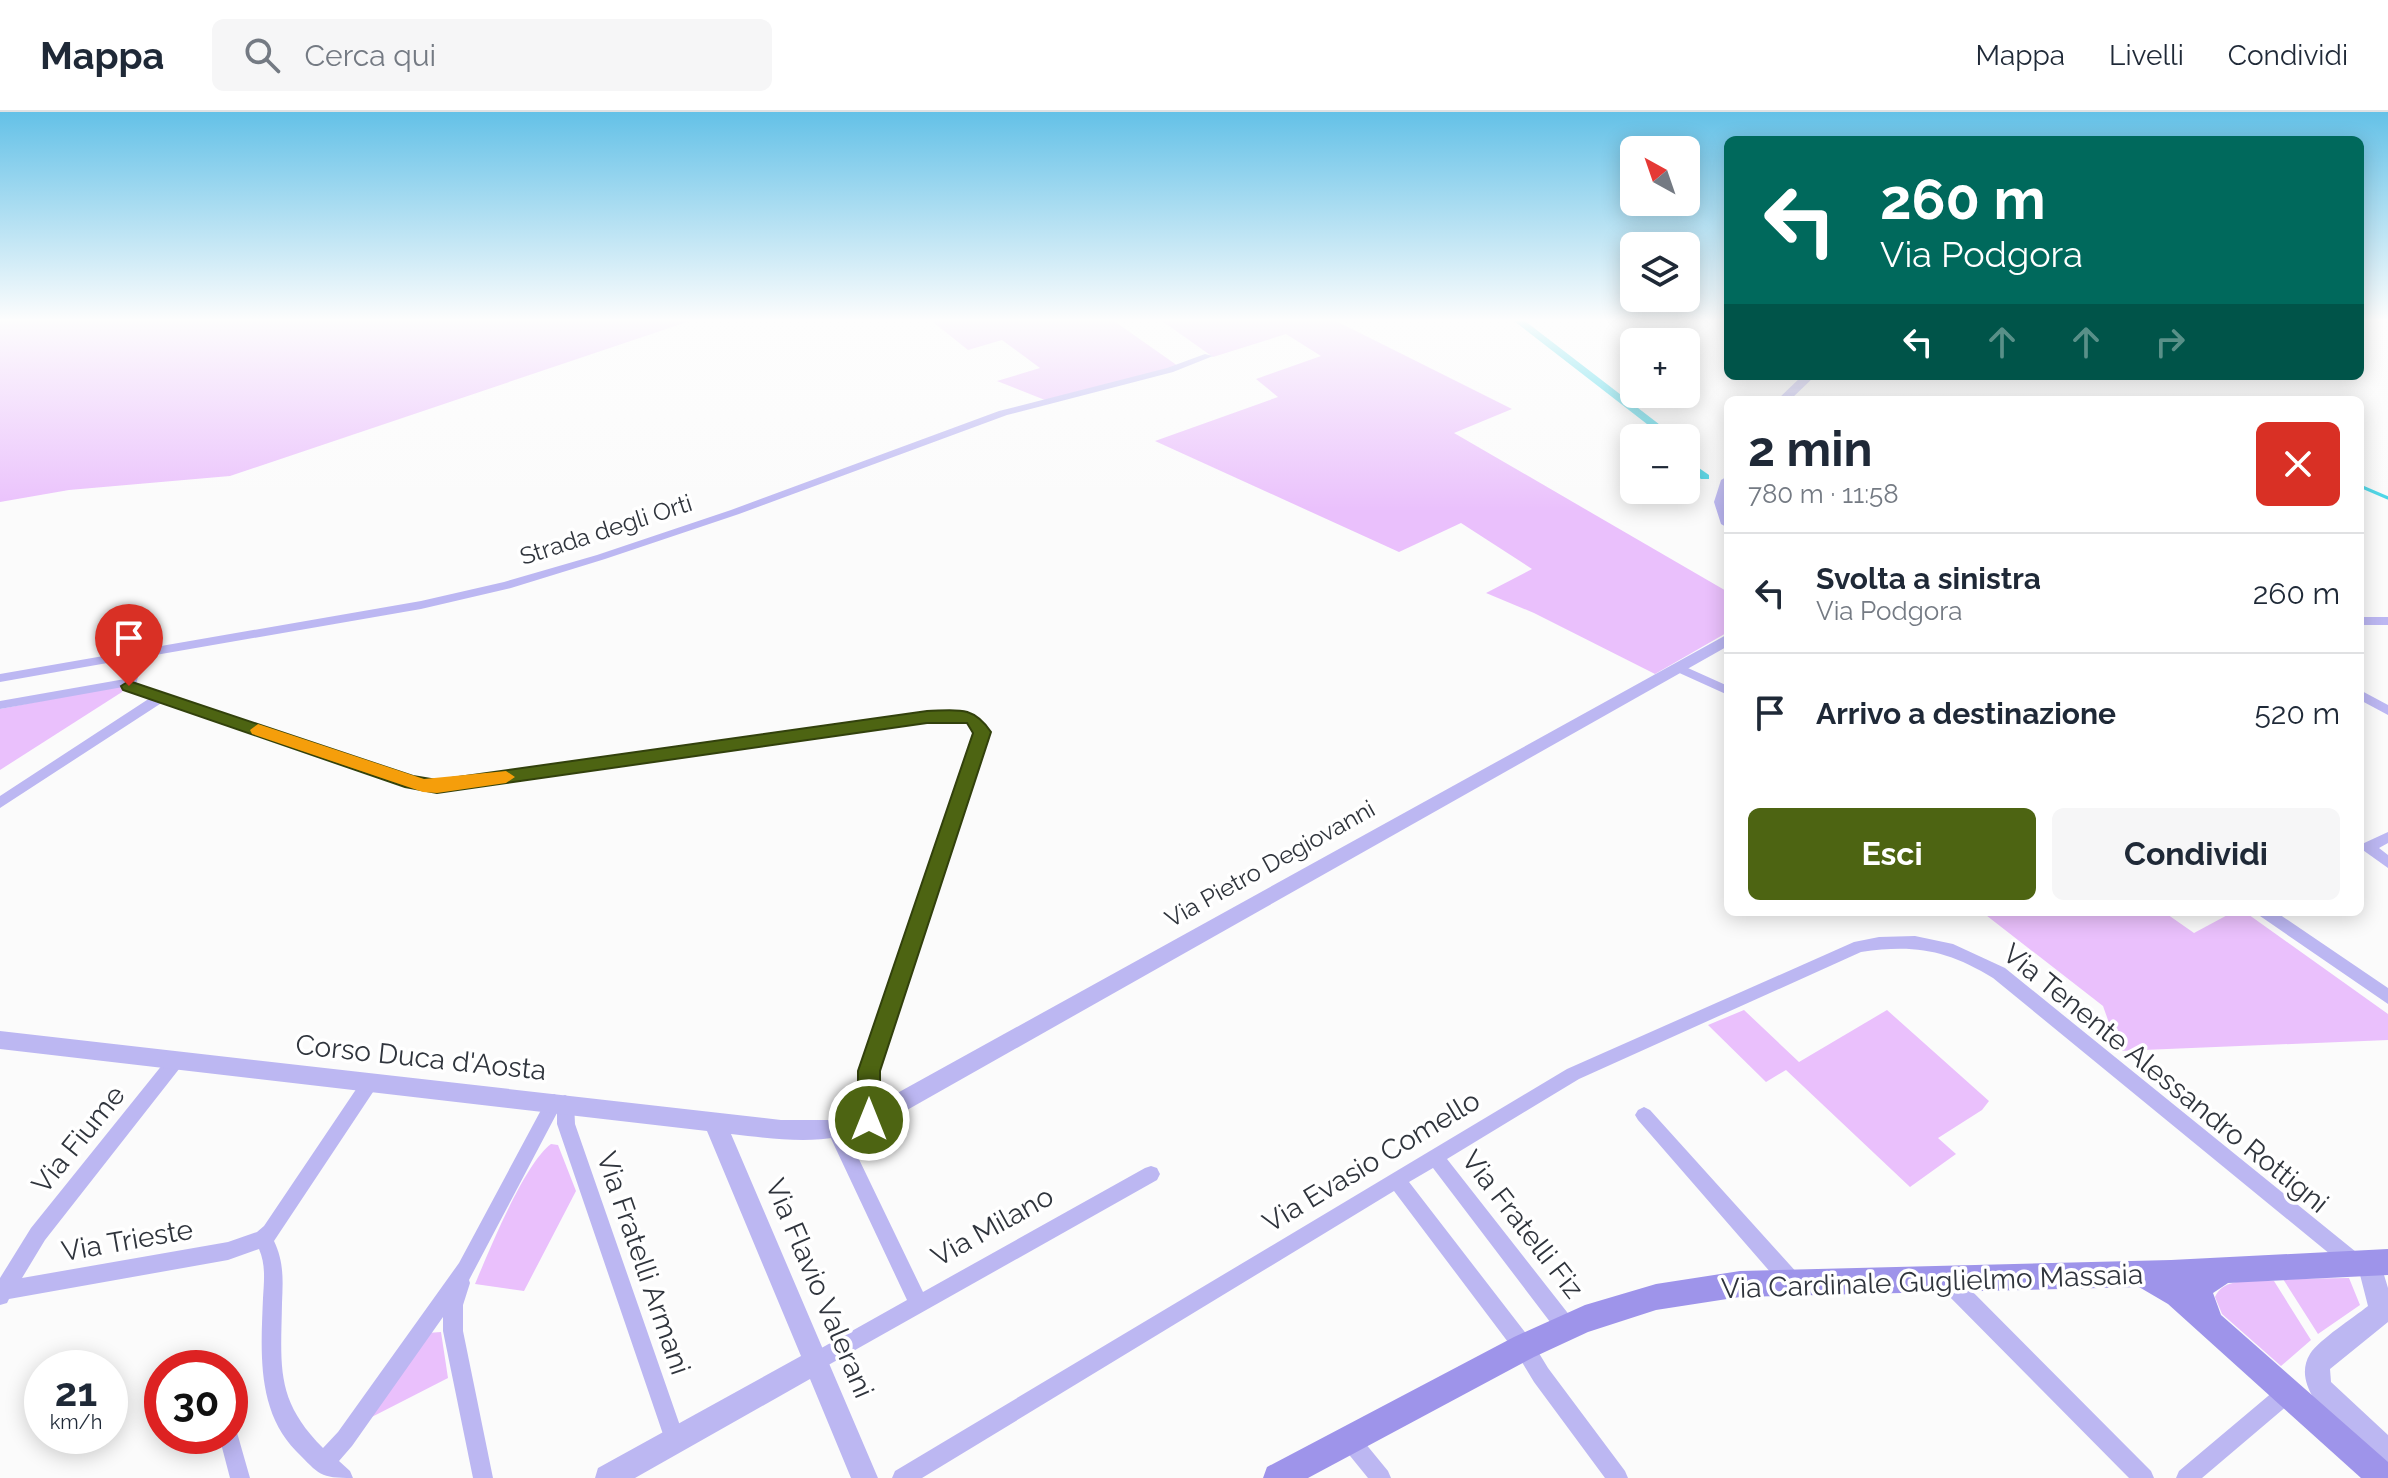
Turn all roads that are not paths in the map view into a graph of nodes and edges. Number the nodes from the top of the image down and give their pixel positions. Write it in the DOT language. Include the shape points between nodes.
graph roads {
  1 [pos="1107,385"];
  2 [pos="2364,621"];
  3 [pos="2388,621"];
  4 [pos="1724,641"];
  5 [pos="138,655"];
  6 [pos="1679,668"];
  7 [pos="0,678"];
  8 [pos="130,682"];
  9 [pos="1724,689"];
  10 [pos="2364,696"];
  11 [pos="161,697"];
  12 [pos="0,705"];
  13 [pos="2388,711"];
  14 [pos="0,803"];
  15 [pos="2388,837"];
  16 [pos="2388,862"];
  17 [pos="2271,916"];
  18 [pos="1892,940"];
  19 [pos="2388,997"];
  20 [pos="1,1041"];
  21 [pos="177,1059"];
  22 [pos="371,1081"];
  23 [pos="560,1102"];
  24 [pos="1644,1115"];
  25 [pos="869,1120"];
  26 [pos="715,1123"];
  27 [pos="836,1130"];
  28 [pos="1434,1156"];
  29 [pos="1151,1174"];
  30 [pos="1396,1179"];
  31 [pos="263,1239"];
  32 [pos="2370,1263"];
  33 [pos="2233,1268"];
  34 [pos="466,1269"];
  35 [pos="2136,1274"];
  36 [pos="1946,1278"];
  37 [pos="1792,1282"];
  38 [pos="1,1293"];
  39 [pos="919,1304"];
  40 [pos="2211,1323"];
  41 [pos="1567,1328"];
  42 [pos="1524,1347"];
  43 [pos="816,1362"];
  44 [pos="2287,1393"];
  45 [pos="1349,1439"];
  46 [pos="675,1440"];
  47 [pos="2388,1453"];
  48 [pos="234,1454"];
  49 [pos="323,1463"];
  50 [pos="240,1478"];
  51 [pos="343,1478"];
  52 [pos="483,1478"];
  53 [pos="608,1478"];
  54 [pos="865,1478"];
  55 [pos="902,1478"];
  56 [pos="1278,1478"];
  57 [pos="1381,1478"];
  58 [pos="1618,1478"];
  59 [pos="2144,1478"];
  60 [pos="2186,1478"];
  61 [pos="2383,1478"];
  1 -- 5 [label="street, Strada degli Orti" via="1003,413 735,512 518,581 421,605"];
  2 -- 3 [label="street"];
  4 -- 6 [label="street, Via Pietro Degiovanni"];
  5 -- 7 [label="street, Strada degli Orti"];
  5 -- 8 [label="street"];
  6 -- 9 [label="street"];
  6 -- 25 [label="street, Via Pietro Degiovanni"];
  8 -- 11 [label="street" via="129,686"];
  8 -- 12 [label="street"];
  10 -- 13 [label="street"];
  11 -- 14 [label="street"];
  11 -- 25 [label="street" via="437,786 964,716 982,732 869,1071"];
  15 -- 16 [label="street" via="2367,848"];
  17 -- 19 [label="street"];
  18 -- 28 [label="street, Via Evasio Comello" via="1859,946 1573,1074"];
  18 -- 32 [label="street, Via Tenente Alessandro Rottigni" via="1945,945 1999,973"];
  20 -- 21 [label="street, Corso Duca d'Aosta"];
  21 -- 22 [label="street, Corso Duca d'Aosta"];
  21 -- 38 [label="street, Via Fiume" via="38,1234"];
  22 -- 23 [label="street, Corso Duca d'Aosta"];
  22 -- 31 [label="street"];
  23 -- 26 [label="street, Corso Duca d'Aosta"];
  23 -- 34 [label="street"];
  23 -- 46 [label="street, Via Fratelli Armani"];
  24 -- 37 [label="street"];
  25 -- 27 [label="street, Via Pietro Degiovanni"];
  26 -- 27 [label="street, Corso Duca d'Aosta"];
  26 -- 43 [label="street, Via Flavio Valerani"];
  27 -- 39 [label="street"];
  28 -- 30 [label="street, Via Evasio Comello"];
  28 -- 41 [label="street, Via Fratelli Fiz"];
  29 -- 39 [label="street, Via Milano"];
  30 -- 42 [label="street"];
  30 -- 55 [label="street, Via Evasio Comello"];
  31 -- 38 [label="street, Via Trieste" via="228,1251"];
  31 -- 49 [label="street" via="274,1256 271,1368 277,1405 291,1430"];
  32 -- 33 [label="main road, Via Cardinale Guglielmo Massaia"];
  32 -- 47 [label="street" via="2382,1311 2320,1361 2315,1371 2322,1391"];
  33 -- 35 [label="main road, Via Cardinale Guglielmo Massaia"];
  33 -- 40 [label="main road" via="2203,1281 2199,1293"];
  34 -- 49 [label="street"];
  34 -- 52 [label="street" via="453,1305 453,1331"];
  35 -- 36 [label="main road, Via Cardinale Guglielmo Massaia"];
  35 -- 40 [label="main road" via="2159,1281"];
  36 -- 37 [label="main road, Via Cardinale Guglielmo Massaia"];
  36 -- 59 [label="street"];
  37 -- 41 [label="main road, Via Cardinale Guglielmo Massaia" via="1656,1297"];
  39 -- 43 [label="street, Via Milano"];
  40 -- 44 [label="main road"];
  41 -- 42 [label="main road, Via Cardinale Guglielmo Massaia"];
  42 -- 45 [label="main road, Via Cardinale Guglielmo Massaia"];
  42 -- 58 [label="street"];
  43 -- 46 [label="street"];
  43 -- 54 [label="street, Via Flavio Valerani"];
  44 -- 60 [label="street"];
  44 -- 61 [label="main road"];
  45 -- 56 [label="main road, Via Cardinale Guglielmo Massaia"];
  45 -- 57 [label="street"];
  46 -- 53 [label="street"];
  48 -- 50 [label="street"];
  49 -- 51 [label="street"];
}
